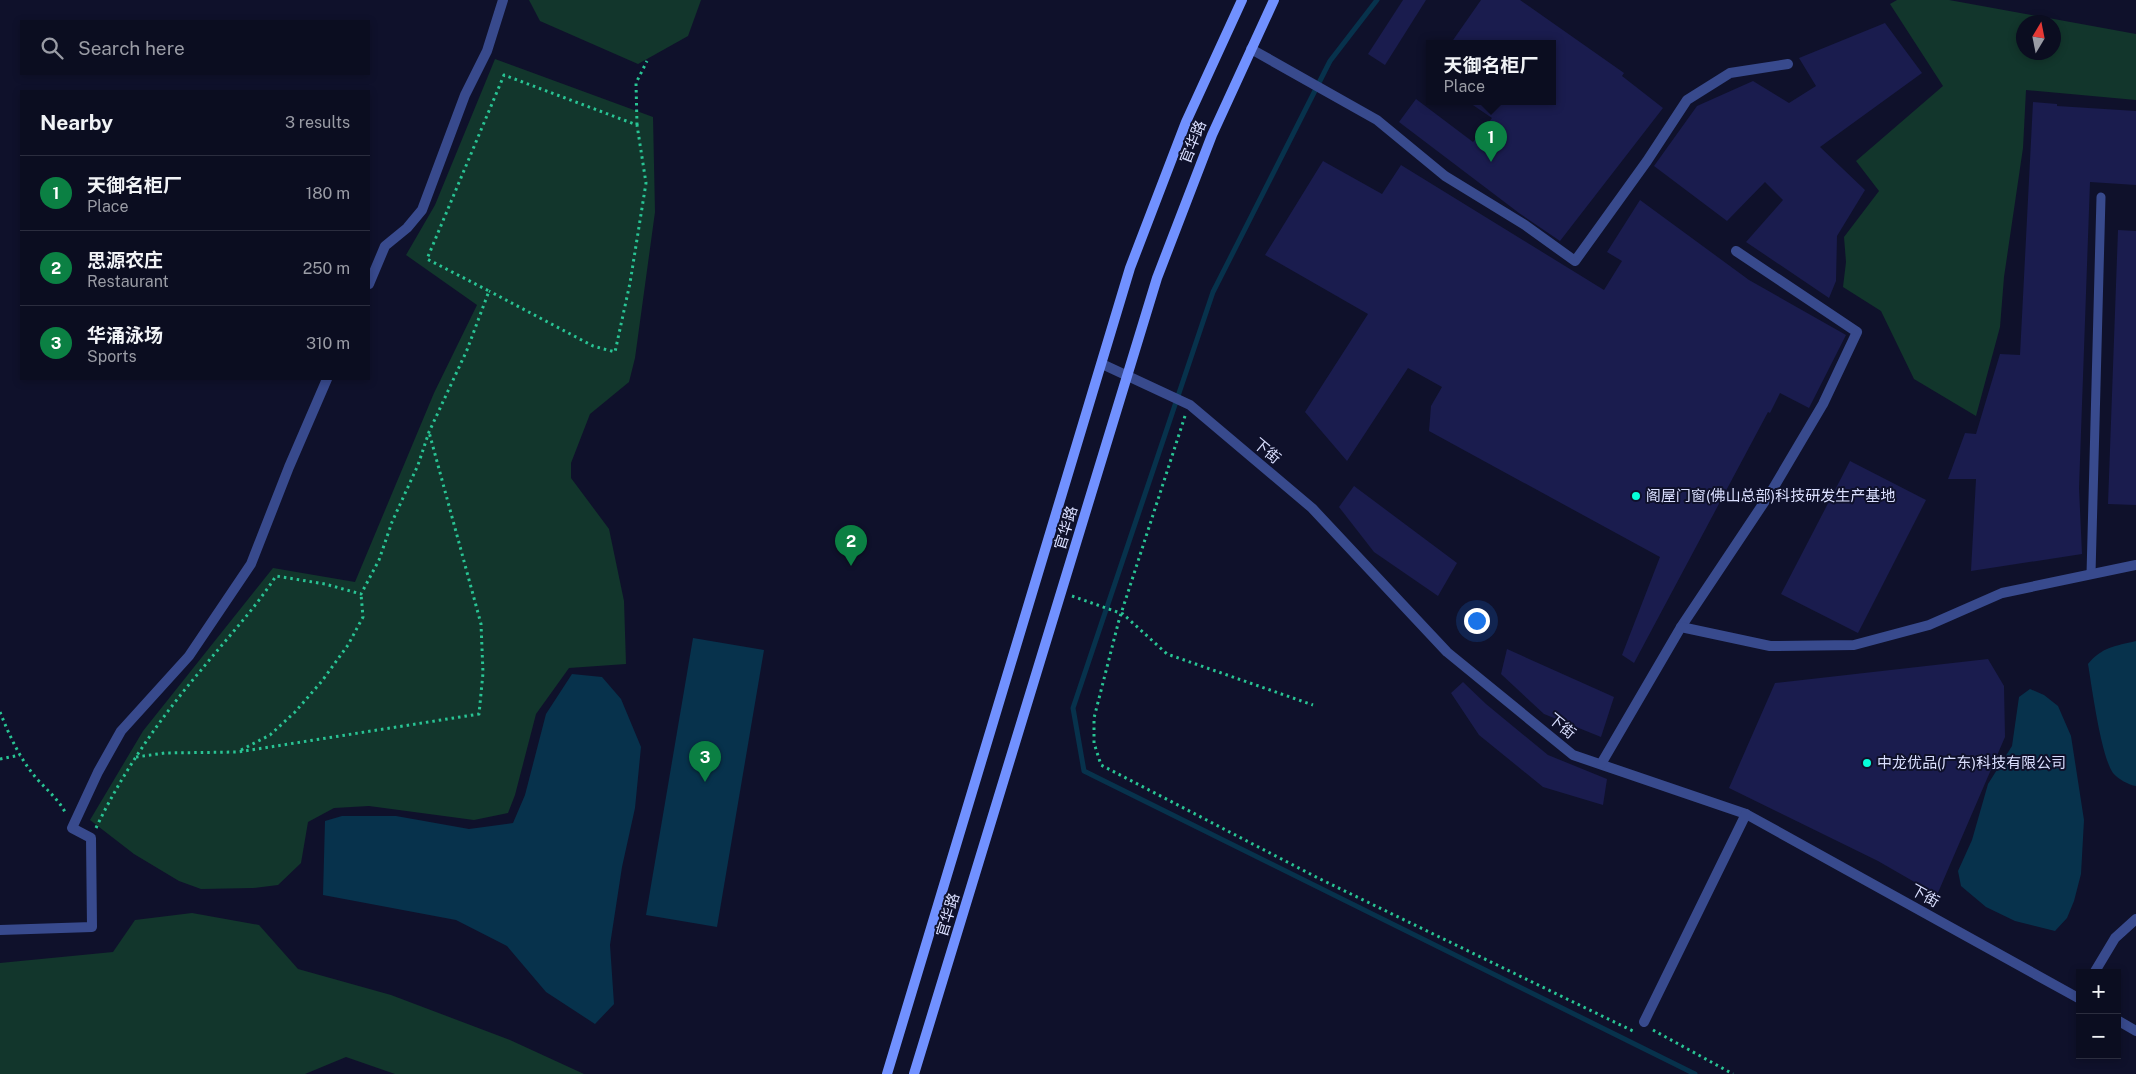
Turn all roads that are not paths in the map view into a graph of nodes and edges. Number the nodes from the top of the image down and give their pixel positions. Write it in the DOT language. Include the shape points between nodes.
graph roads {
  1 [pos="503,0"];
  2 [pos="1242,0"];
  3 [pos="1274,0"];
  4 [pos="1251,49"];
  5 [pos="1788,64"];
  6 [pos="2101,197"];
  7 [pos="1736,251"];
  8 [pos="370,282"];
  9 [pos="1102,364"];
  10 [pos="1128,376"];
  11 [pos="327,380"];
  12 [pos="2136,565"];
  13 [pos="2091,574"];
  14 [pos="1682,627"];
  15 [pos="1601,764"];
  16 [pos="1746,814"];
  17 [pos="2136,919"];
  18 [pos="0,930"];
  19 [pos="2096,969"];
  20 [pos="2076,996"];
  21 [pos="2121,1022"];
  22 [pos="1644,1027"];
  23 [pos="2136,1031"];
  24 [pos="887,1074"];
  25 [pos="914,1074"];
  1 -- 8 [label="street" via="487,51 465,95 422,210 385,246"];
  2 -- 9 [label="main road, 官华路" via="1186,122 1130,268"];
  3 -- 4 [label="main road, 官华路"];
  4 -- 5 [label="street" via="1377,120 1445,176 1576,261 1687,100 1730,72"];
  4 -- 10 [label="main road, 官华路" via="1212,134 1157,278"];
  6 -- 13 [label="lane"];
  7 -- 14 [label="street" via="1857,332 1823,404 1771,492"];
  9 -- 10 [label="street, 下街"];
  9 -- 24 [label="main road, 官华路"];
  10 -- 15 [label="street, 下街" via="1190,405 1312,508 1447,652 1573,755"];
  10 -- 25 [label="main road, 官华路"];
  11 -- 18 [label="street" via="250,564 189,656 121,731 72,828 91,838 92,927"];
  12 -- 13 [label="street"];
  13 -- 14 [label="street" via="2002,593 1929,625 1854,645 1770,646"];
  14 -- 15 [label="street"];
  15 -- 16 [label="street, 下街"];
  16 -- 20 [label="street, 下街"];
  16 -- 22 [label="street"];
  17 -- 19 [label="street" via="2114,938"];
  21 -- 23 [label="street"];
}
